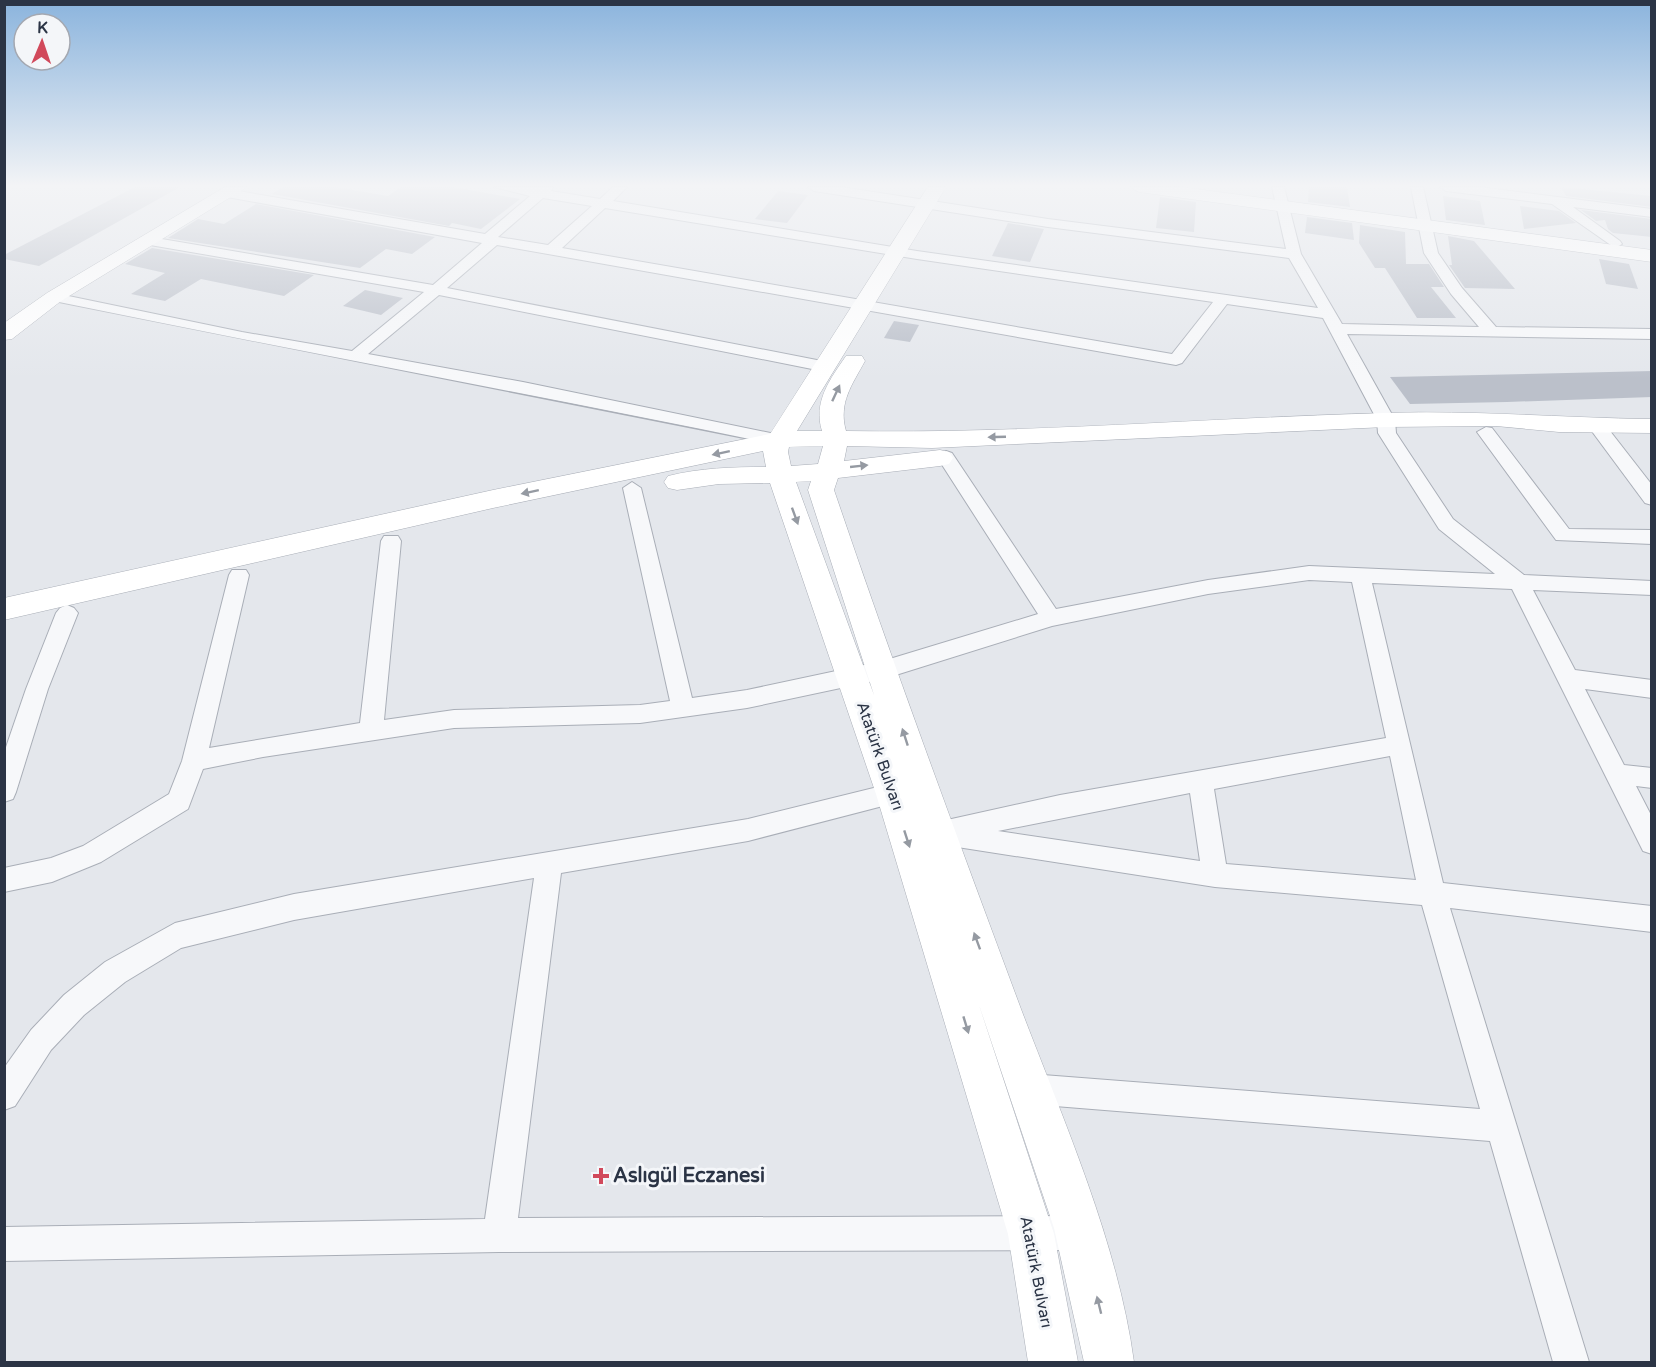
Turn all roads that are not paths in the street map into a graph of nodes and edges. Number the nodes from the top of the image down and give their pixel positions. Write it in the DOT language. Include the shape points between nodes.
graph roads {
  1 [pos="132,251"];
  2 [pos="212,251"];
  3 [pos="478,251"];
  4 [pos="550,251"];
  5 [pos="894,251"];
  6 [pos="1269,251"];
  7 [pos="1293,251"];
  8 [pos="1430,251"];
  9 [pos="1617,251"];
  10 [pos="908,253"];
  11 [pos="1294,254"];
  12 [pos="1652,256"];
  13 [pos="436,290"];
  14 [pos="54,297"];
  15 [pos="1223,299"];
  16 [pos="875,308"];
  17 [pos="1334,322"];
  18 [pos="1490,330"];
  19 [pos="4,334"];
  20 [pos="1652,334"];
  21 [pos="355,356"];
  22 [pos="826,367"];
  23 [pos="1559,425"];
  24 [pos="1386,426"];
  25 [pos="1597,426"];
  26 [pos="1652,426"];
  27 [pos="1486,432"];
  28 [pos="832,454"];
  29 [pos="779,457"];
  30 [pos="946,457"];
  31 [pos="632,488"];
  32 [pos="1652,499"];
  33 [pos="1652,537"];
  34 [pos="391,541"];
  35 [pos="1360,574"];
  36 [pos="239,575"];
  37 [pos="1519,582"];
  38 [pos="1652,588"];
  39 [pos="4,609"];
  40 [pos="67,613"];
  41 [pos="1051,618"];
  42 [pos="4,627"];
  43 [pos="868,673"];
  44 [pos="1570,678"];
  45 [pos="1652,690"];
  46 [pos="683,708"];
  47 [pos="371,731"];
  48 [pos="1400,745"];
  49 [pos="194,761"];
  50 [pos="1617,774"];
  51 [pos="1652,778"];
  52 [pos="1201,781"];
  53 [pos="907,790"];
  54 [pos="4,792"];
  55 [pos="938,832"];
  56 [pos="1652,843"];
  57 [pos="549,863"];
  58 [pos="1215,875"];
  59 [pos="4,880"];
  60 [pos="1432,894"];
  61 [pos="1652,919"];
  62 [pos="1030,1089"];
  63 [pos="4,1095"];
  64 [pos="1501,1126"];
  65 [pos="1080,1233"];
  66 [pos="1031,1234"];
  67 [pos="499,1235"];
  68 [pos="4,1244"];
  69 [pos="1053,1362"];
  70 [pos="1109,1362"];
  71 [pos="1571,1362"];
  1 -- 14 [label="main road"];
  2 -- 13 [label="street"];
  3 -- 13 [label="street"];
  4 -- 16 [label="street"];
  5 -- 10 [label="street"];
  6 -- 11 [label="street"];
  7 -- 11 [label="street"];
  8 -- 18 [label="street" via="1439,268"];
  9 -- 12 [label="main road"];
  10 -- 15 [label="street"];
  10 -- 16 [label="main road, Atatürk Bulvarı"];
  11 -- 17 [label="street"];
  13 -- 21 [label="street"];
  13 -- 22 [label="street"];
  14 -- 19 [label="main road"];
  14 -- 21 [label="street" via="286,346"];
  15 -- 16 [label="street" via="1176,360"];
  15 -- 17 [label="street"];
  16 -- 22 [label="main road, Atatürk Bulvarı"];
  28 -- 16 [label="main road, Atatürk Bulvarı, one-way" via="832,398 870,334"];
  17 -- 18 [label="street"];
  17 -- 24 [label="street"];
  18 -- 20 [label="street"];
  21 -- 29 [label="street" via="523,387"];
  22 -- 29 [label="main road, Atatürk Bulvarı"];
  23 -- 24 [label="main road" via="1496,419"];
  23 -- 25 [label="main road"];
  23 -- 27 [label="main road"];
  24 -- 27 [label="main road"];
  24 -- 28 [label="main road, one-way" via="932,440"];
  24 -- 30 [label="main road"];
  24 -- 37 [label="street" via="1446,524"];
  25 -- 26 [label="main road"];
  25 -- 32 [label="street"];
  27 -- 33 [label="street" via="1563,535"];
  28 -- 29 [label="main road"];
  28 -- 29 [label="main road"];
  28 -- 30 [label="main road, one-way"];
  28 -- 43 [label="main road, Atatürk Bulvarı" via="821,490"];
  29 -- 31 [label="main road" via="719,476"];
  29 -- 39 [label="main road, one-way" via="493,499"];
  29 -- 43 [label="main road, Atatürk Bulvarı, one-way"];
  30 -- 41 [label="street"];
  31 -- 34 [label="main road"];
  31 -- 46 [label="street"];
  34 -- 36 [label="main road"];
  34 -- 47 [label="street"];
  35 -- 37 [label="street"];
  35 -- 41 [label="street" via="1309,573 1208,587"];
  35 -- 48 [label="street"];
  36 -- 40 [label="main road"];
  36 -- 49 [label="street"];
  37 -- 38 [label="street"];
  37 -- 44 [label="street"];
  40 -- 42 [label="main road"];
  40 -- 54 [label="street" via="37,689"];
  41 -- 43 [label="street"];
  43 -- 46 [label="street" via="747,699"];
  43 -- 53 [label="main road, Atatürk Bulvarı"];
  44 -- 45 [label="street"];
  44 -- 50 [label="street"];
  46 -- 47 [label="street" via="640,714 454,719"];
  47 -- 49 [label="street"];
  48 -- 52 [label="street"];
  48 -- 60 [label="street"];
  49 -- 59 [label="street" via="179,801 92,854 52,870"];
  50 -- 51 [label="street"];
  50 -- 56 [label="street"];
  52 -- 55 [label="street"];
  52 -- 58 [label="street"];
  53 -- 55 [label="main road, Atatürk Bulvarı"];
  53 -- 57 [label="street" via="748,830"];
  53 -- 66 [label="main road, Atatürk Bulvarı, one-way"];
  55 -- 58 [label="street"];
  62 -- 55 [label="main road, Atatürk Bulvarı, one-way"];
  57 -- 63 [label="street" via="294,907 175,936 115,972 74,1005 41,1040"];
  57 -- 67 [label="street"];
  58 -- 60 [label="street"];
  60 -- 61 [label="street"];
  60 -- 64 [label="street"];
  62 -- 64 [label="street"];
  62 -- 65 [label="main road, Atatürk Bulvarı"];
  64 -- 71 [label="street"];
  65 -- 66 [label="street"];
  70 -- 65 [label="main road, Atatürk Bulvarı, one-way"];
  66 -- 67 [label="street"];
  66 -- 69 [label="main road, Atatürk Bulvarı"];
  67 -- 68 [label="street"];
}
